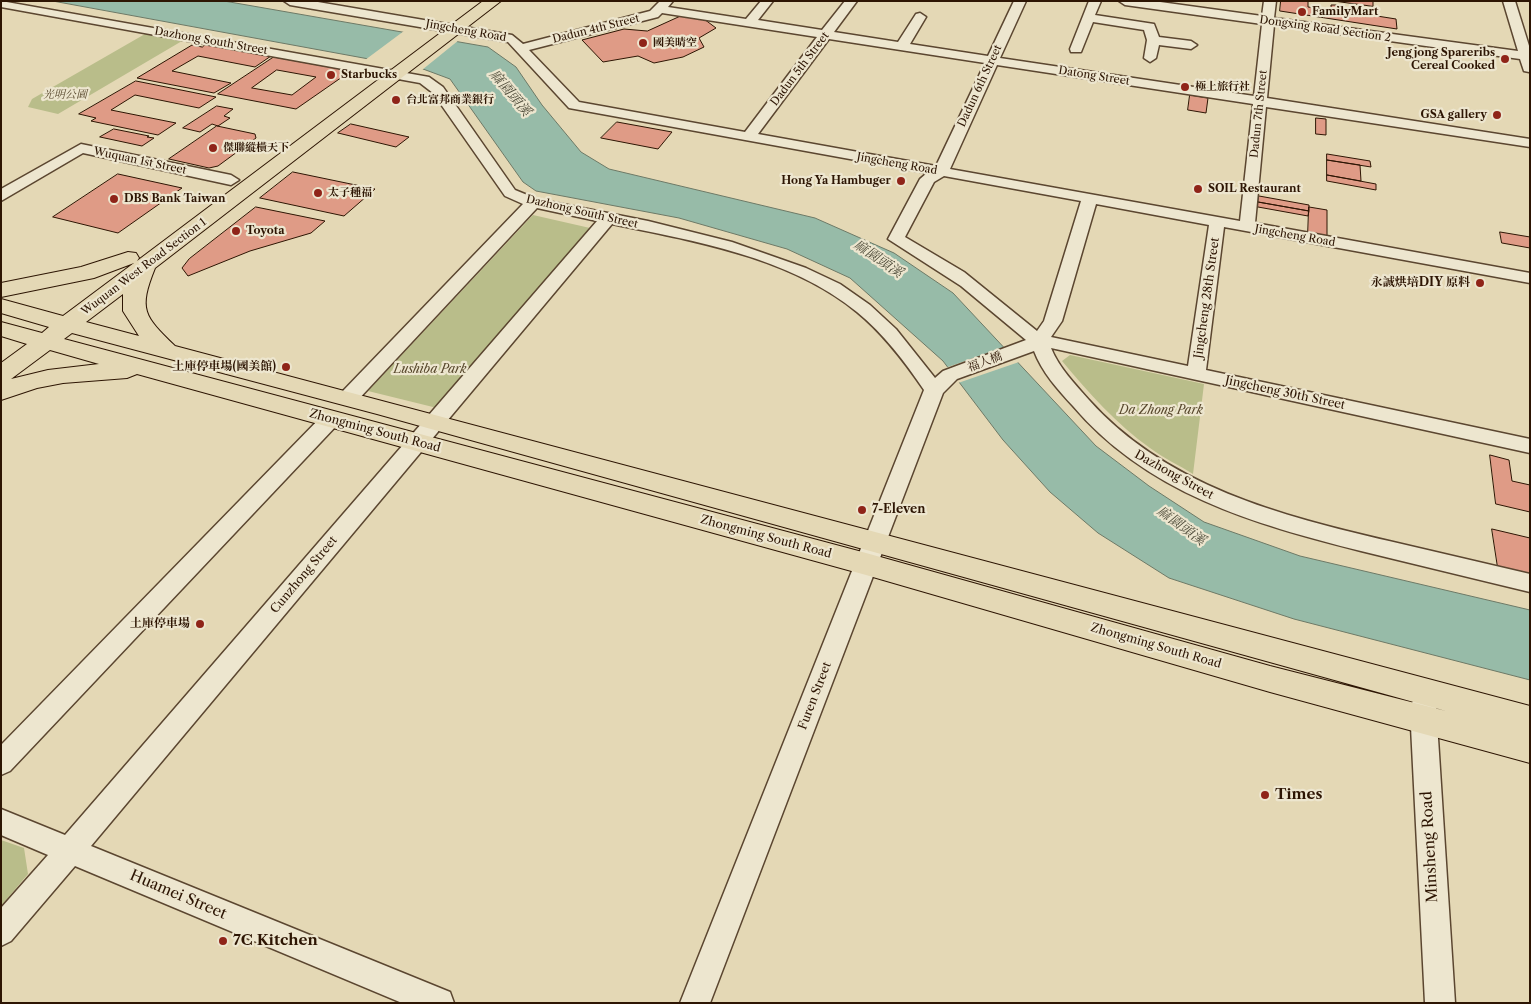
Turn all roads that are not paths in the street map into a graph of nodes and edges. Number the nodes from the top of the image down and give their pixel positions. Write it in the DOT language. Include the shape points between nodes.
graph roads {
  1 [pos="290,1"];
  2 [pos="470,1"];
  3 [pos="492,1"];
  4 [pos="767,1"];
  5 [pos="851,1"];
  6 [pos="1020,1"];
  7 [pos="1095,1"];
  8 [pos="1125,1"];
  9 [pos="1270,1"];
  10 [pos="1509,1"];
  11 [pos="1,3"];
  12 [pos="663,5"];
  13 [pos="920,17"];
  14 [pos="1088,18"];
  15 [pos="1268,21"];
  16 [pos="749,23"];
  17 [pos="441,31"];
  18 [pos="1152,34"];
  19 [pos="826,35"];
  20 [pos="902,46"];
  21 [pos="1191,46"];
  22 [pos="521,48"];
  23 [pos="1076,49"];
  24 [pos="1528,57"];
  25 [pos="1150,58"];
  26 [pos="992,60"];
  27 [pos="391,69"];
  28 [pos="1530,71"];
  29 [pos="1260,101"];
  30 [pos="748,137"];
  31 [pos="1530,143"];
  32 [pos="940,172"];
  33 [pos="231,180"];
  34 [pos="1,196"];
  35 [pos="1090,199"];
  36 [pos="533,203"];
  37 [pos="607,219"];
  38 [pos="1217,222"];
  39 [pos="1247,228"];
  40 [pos="136,262"];
  41 [pos="1530,278"];
  42 [pos="1,290"];
  43 [pos="1,306"];
  44 [pos="68,325"];
  45 [pos="1,328"];
  46 [pos="39,332"];
  47 [pos="1032,344"];
  48 [pos="1,352"];
  49 [pos="161,361"];
  50 [pos="1196,374"];
  51 [pos="1,375"];
  52 [pos="942,382"];
  53 [pos="1,392"];
  54 [pos="340,409"];
  55 [pos="425,431"];
  56 [pos="1530,446"];
  57 [pos="870,553"];
  58 [pos="1530,583"];
  59 [pos="1423,705"];
  60 [pos="1530,720"];
  61 [pos="1530,748"];
  62 [pos="1,763"];
  63 [pos="1,822"];
  64 [pos="70,850"];
  65 [pos="1,931"];
  66 [pos="439,1003"];
  67 [pos="695,1003"];
  68 [pos="1440,1003"];
  1 -- 17 [label="street, Jingcheng Road"];
  2 -- 17 [label="main road"];
  3 -- 17 [label="main road"];
  4 -- 16 [label="street"];
  5 -- 19 [label="street, Dadun 5th Street"];
  6 -- 26 [label="street, Dadun 6th Street"];
  7 -- 14 [label="street"];
  8 -- 15 [label="street, Dongxing Road Section 2"];
  9 -- 15 [label="street, Dadun 7th Street"];
  10 -- 24 [label="street"];
  11 -- 27 [label="street, Dazhong South Street"];
  12 -- 16 [label="street, Datong Street"];
  12 -- 22 [label="street, Dadun 4th Street" via="654,14"];
  13 -- 20 [label="street"];
  14 -- 18 [label="street"];
  14 -- 23 [label="street"];
  15 -- 24 [label="street, Dongxing Road Section 2"];
  15 -- 29 [label="street, Dadun 7th Street"];
  16 -- 19 [label="street, Datong Street"];
  17 -- 22 [label="street, Jingcheng Road" via="512,39"];
  17 -- 27 [label="main road"];
  18 -- 21 [label="street"];
  18 -- 25 [label="street"];
  19 -- 20 [label="street, Datong Street"];
  19 -- 30 [label="street, Dadun 5th Street"];
  20 -- 26 [label="street, Datong Street"];
  22 -- 30 [label="street, Jingcheng Road" via="574,105"];
  24 -- 28 [label="street"];
  26 -- 29 [label="street, Datong Street"];
  26 -- 32 [label="street, Dadun 6th Street"];
  27 -- 33 [label="main road, Wuquan West Road Section 1"];
  27 -- 36 [label="street, Dazhong South Street" via="424,80 438,90 510,193"];
  27 -- 40 [label="main road, Wuquan West Road Section 1"];
  29 -- 31 [label="street, Datong Street"];
  29 -- 39 [label="street, Dadun 7th Street"];
  30 -- 32 [label="street, Jingcheng Road"];
  32 -- 35 [label="street, Jingcheng Road"];
  32 -- 47 [label="street" via="928,179 896,239 933,258 978,291"];
  33 -- 34 [label="street, Wuquan 1st Street" via="81,148"];
  33 -- 40 [label="main road, Wuquan West Road Section 1"];
  35 -- 38 [label="street, Jingcheng Road"];
  35 -- 47 [label="street" via="1053,321"];
  36 -- 37 [label="street, Dazhong South Street"];
  36 -- 54 [label="street"];
  37 -- 52 [label="street, Dazhong South Street" via="692,237 763,257 835,288 875,318"];
  37 -- 55 [label="street, Cunzhong Street"];
  38 -- 39 [label="street, Jingcheng Road"];
  38 -- 50 [label="street, Jingcheng 28th Street"];
  39 -- 41 [label="street, Jingcheng Road"];
  40 -- 42 [label="main road"];
  40 -- 44 [label="main road, Wuquan West Road Section 1"];
  40 -- 46 [label="main road, Wuquan West Road Section 1"];
  40 -- 49 [label="main road" via="135,311"];
  43 -- 46 [label="main road, Zhongming South Road"];
  44 -- 46 [label="main road, Wuquan West Road Section 1"];
  44 -- 49 [label="main road, Zhongming South Road"];
  45 -- 46 [label="main road, Zhongming South Road"];
  46 -- 48 [label="main road, Wuquan West Road Section 1"];
  46 -- 49 [label="main road, Zhongming South Road"];
  46 -- 51 [label="main road, Wuquan West Road Section 1"];
  47 -- 50 [label="street, Jingcheng 30th Street"];
  47 -- 52 [label="street, 福人橋"];
  47 -- 58 [label="street, Dazhong Street" via="1081,406 1112,436 1140,457 1219,500 1295,526"];
  49 -- 53 [label="main road" via="29,380"];
  49 -- 54 [label="main road, Zhongming South Road"];
  50 -- 56 [label="street, Jingcheng 30th Street"];
  52 -- 57 [label="street, Furen Street"];
  54 -- 55 [label="main road, Zhongming South Road"];
  54 -- 62 [label="street"];
  55 -- 57 [label="main road, Zhongming South Road"];
  55 -- 64 [label="street, Cunzhong Street"];
  57 -- 59 [label="main road, Zhongming South Road"];
  57 -- 67 [label="street, Furen Street"];
  59 -- 60 [label="main road, Zhongming South Road"];
  59 -- 61 [label="main road, Zhongming South Road"];
  59 -- 68 [label="street, Minsheng Road"];
  63 -- 64 [label="street, Huamei Street"];
  64 -- 65 [label="street, Cunzhong Street"];
  64 -- 66 [label="street, Huamei Street"];
}
